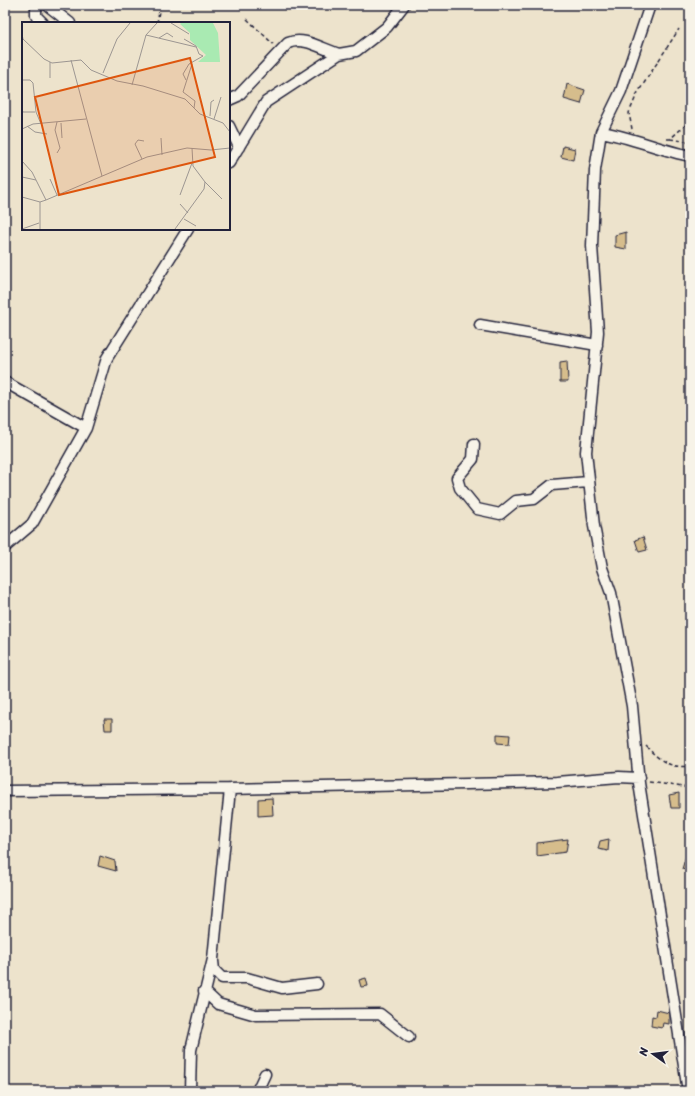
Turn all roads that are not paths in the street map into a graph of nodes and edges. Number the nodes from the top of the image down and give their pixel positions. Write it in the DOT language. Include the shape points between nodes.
graph roads {
  1 [pos="36,5"];
  2 [pos="47,5"];
  3 [pos="404,5"];
  4 [pos="650,5"];
  5 [pos="42,22"];
  6 [pos="69,22"];
  7 [pos="338,54"];
  8 [pos="231,99"];
  9 [pos="230,128"];
  10 [pos="601,132"];
  11 [pos="239,147"];
  12 [pos="690,156"];
  13 [pos="230,161"];
  14 [pos="187,230"];
  15 [pos="480,324"];
  16 [pos="598,344"];
  17 [pos="5,382"];
  18 [pos="86,428"];
  19 [pos="474,444"];
  20 [pos="588,482"];
  21 [pos="5,546"];
  22 [pos="639,780"];
  23 [pos="230,789"];
  24 [pos="5,791"];
  25 [pos="213,958"];
  26 [pos="317,984"];
  27 [pos="204,992"];
  28 [pos="409,1037"];
  29 [pos="264,1074"];
  30 [pos="190,1091"];
  31 [pos="257,1091"];
  32 [pos="688,1091"];
  1 -- 5 [label="street" via="36,16"];
  2 -- 6 [label="street"];
  3 -- 7 [label="street" via="387,27 356,51"];
  4 -- 10 [label="street" via="621,92"];
  7 -- 8 [label="street" via="296,40 288,43 238,96"];
  7 -- 11 [label="street" via="266,102"];
  9 -- 11 [label="street"];
  10 -- 12 [label="street"];
  10 -- 16 [label="street" via="595,170 592,246"];
  11 -- 13 [label="street"];
  14 -- 18 [label="street" via="107,358"];
  15 -- 16 [label="street"];
  16 -- 20 [label="street" via="586,452"];
  17 -- 18 [label="street"];
  18 -- 21 [label="street" via="32,524"];
  19 -- 20 [label="street" via="473,459 457,478 460,488 476,509 500,514 516,501 534,499 552,485"];
  20 -- 22 [label="street" via="602,568 611,593 625,663"];
  22 -- 23 [label="street" via="619,777 557,782"];
  22 -- 32 [label="street"];
  23 -- 24 [label="street"];
  23 -- 25 [label="street"];
  25 -- 26 [label="street" via="214,970 222,978 247,978 282,988"];
  25 -- 27 [label="street"];
  27 -- 28 [label="street" via="218,1004 256,1015 380,1014"];
  27 -- 30 [label="street" via="191,1050"];
  29 -- 31 [label="street"];
}
